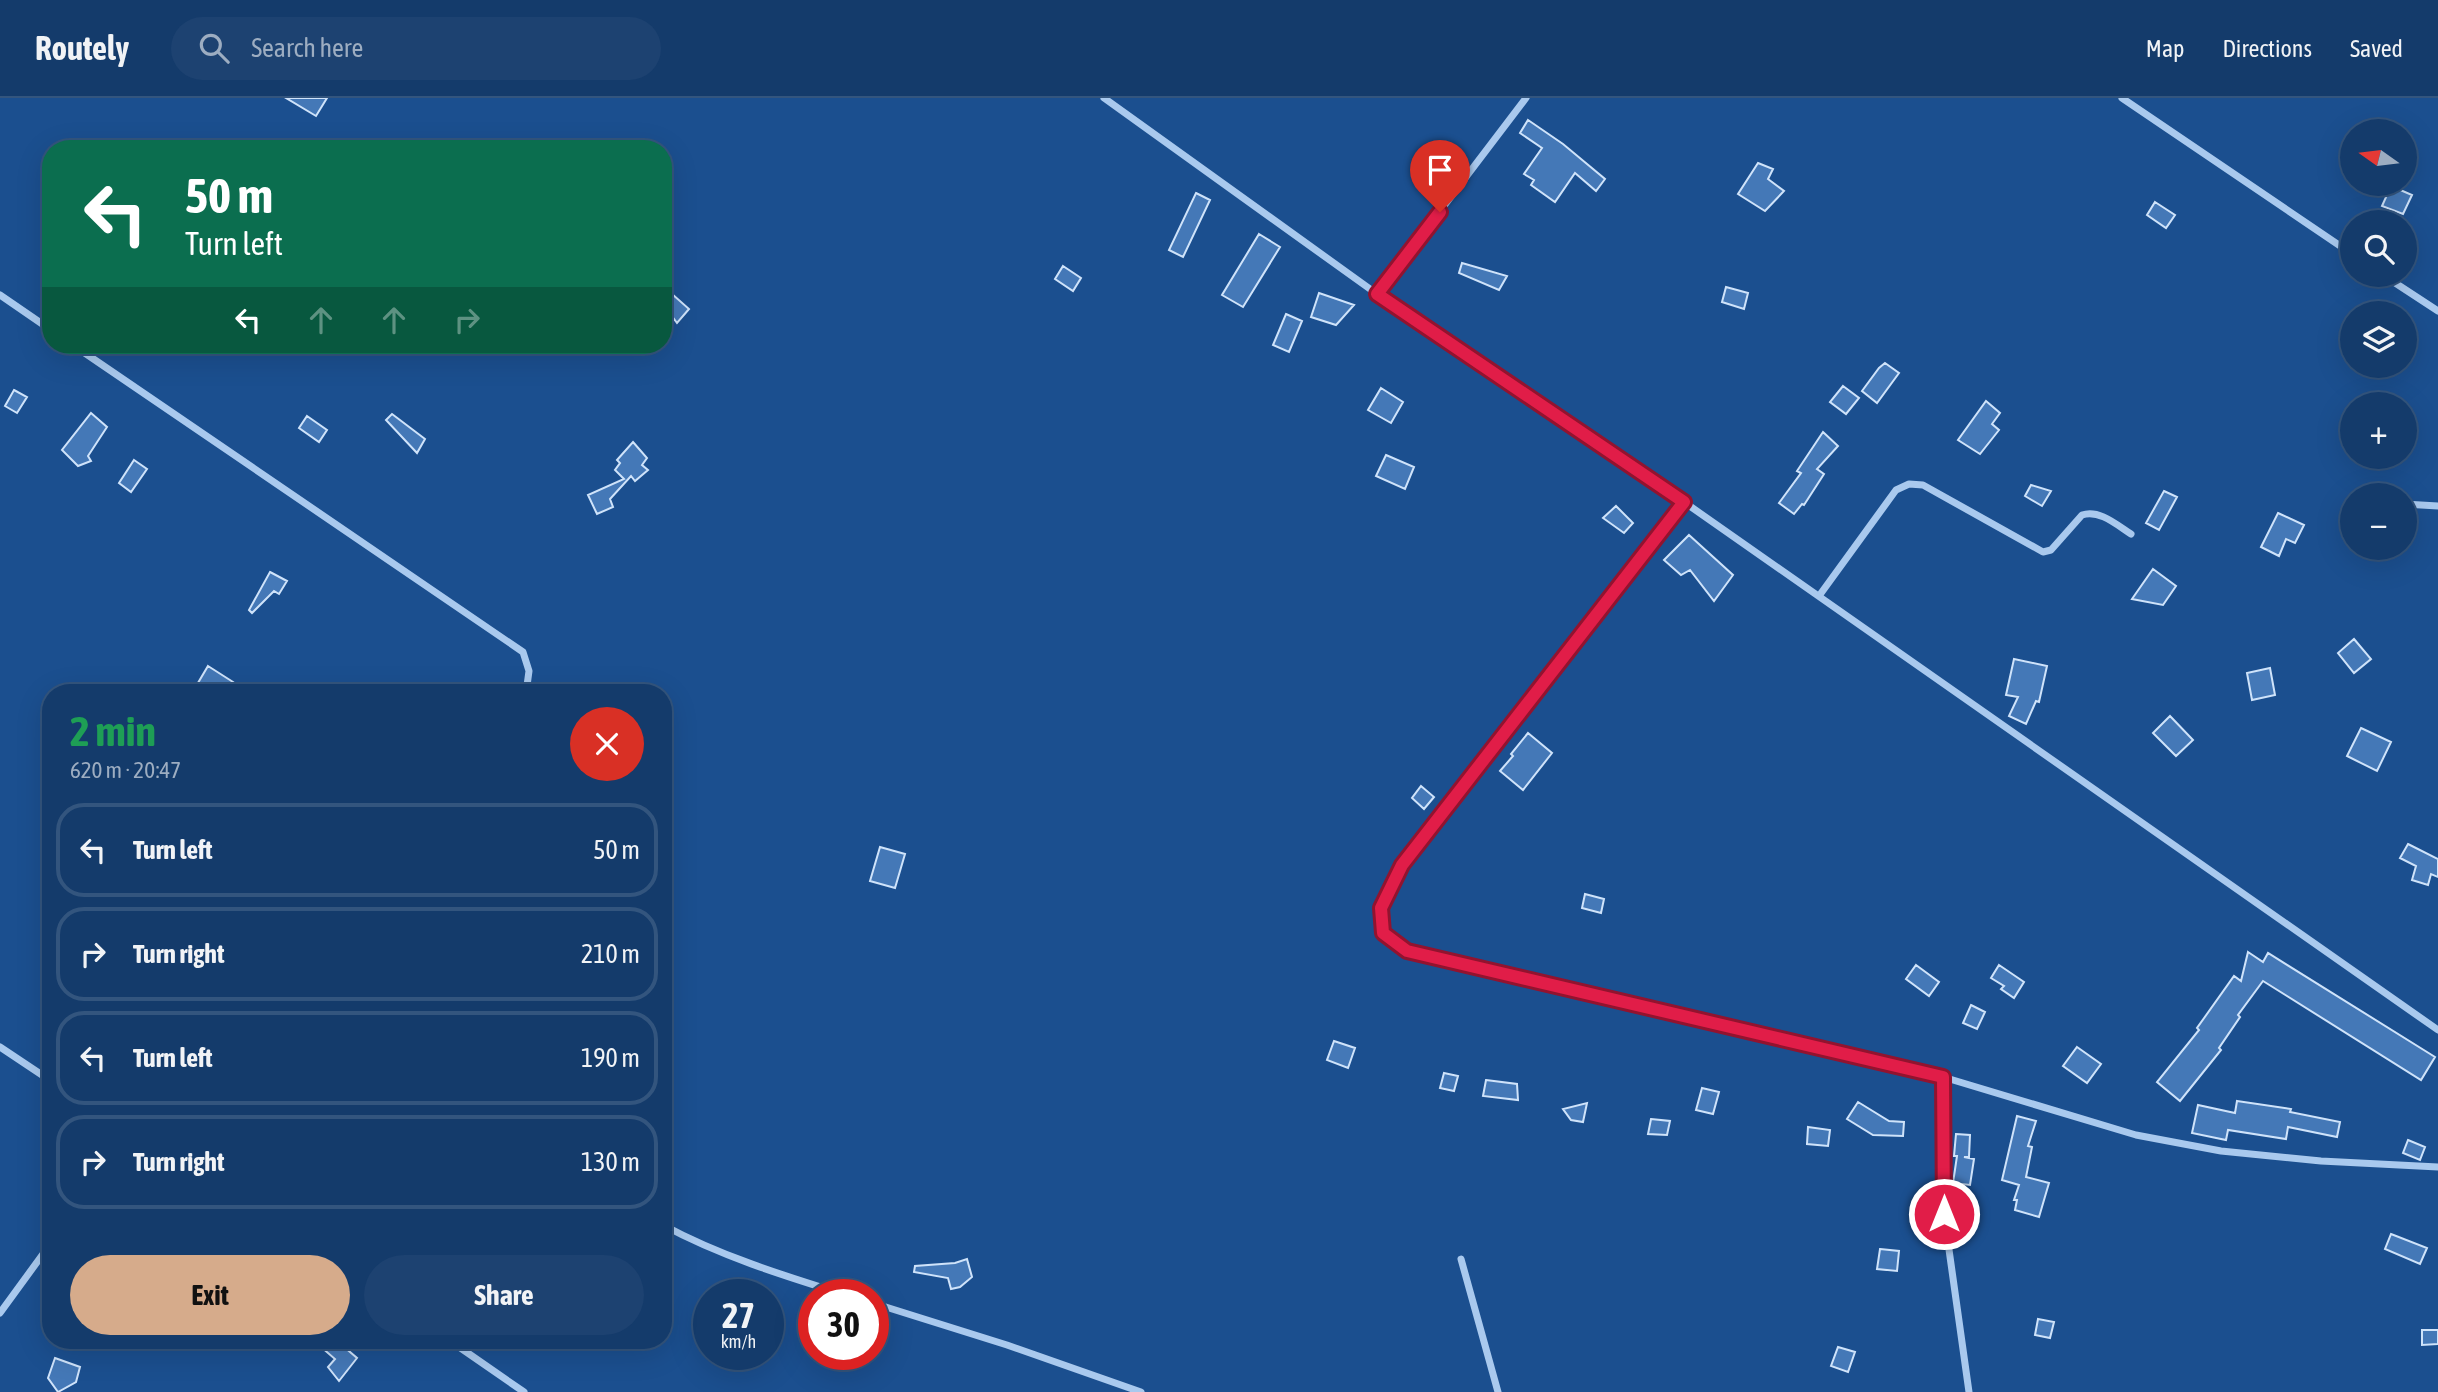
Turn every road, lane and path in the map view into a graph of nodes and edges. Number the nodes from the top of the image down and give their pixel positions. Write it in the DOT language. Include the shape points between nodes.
graph roads {
  1 [pos="1104,98"];
  2 [pos="1526,98"];
  3 [pos="2122,98"];
  4 [pos="2340,246"];
  5 [pos="2401,287"];
  6 [pos="1377,294"];
  7 [pos="0,295"];
  8 [pos="2438,311"];
  9 [pos="42,324"];
  10 [pos="86,354"];
  11 [pos="1684,502"];
  12 [pos="2417,505"];
  13 [pos="2438,506"];
  14 [pos="2131,534"];
  15 [pos="1819,596"];
  16 [pos="527,684"];
  17 [pos="2438,1030"];
  18 [pos="0,1047"];
  19 [pos="42,1075"];
  20 [pos="1943,1077"];
  21 [pos="2438,1167"];
  22 [pos="672,1230"];
  23 [pos="42,1255"];
  24 [pos="1461,1259"];
  25 [pos="798,1280"];
  26 [pos="889,1308"];
  27 [pos="0,1313"];
  28 [pos="462,1349"];
  29 [pos="524,1392"];
  30 [pos="1141,1392"];
  31 [pos="1498,1392"];
  32 [pos="1969,1392"];
  1 -- 6 [label="street"];
  2 -- 6 [label="street"];
  3 -- 4 [label="street"];
  5 -- 8 [label="street"];
  6 -- 11 [label="street"];
  7 -- 9 [label="street"];
  10 -- 16 [label="street" via="523,653 529,671"];
  11 -- 15 [label="street"];
  11 -- 20 [label="street" via="1402,865 1381,908 1383,933 1407,951"];
  12 -- 13 [label="street"];
  14 -- 15 [label="street" via="2090,512 2051,550 2043,552 1923,485 1909,484 1896,490"];
  15 -- 17 [label="street"];
  18 -- 19 [label="street"];
  20 -- 21 [label="street" via="2136,1135 2221,1151"];
  20 -- 32 [label="street" via="1944,1214"];
  22 -- 25 [label="street"];
  23 -- 27 [label="street"];
  24 -- 31 [label="street"];
  26 -- 30 [label="street"];
  28 -- 29 [label="street"];
}
